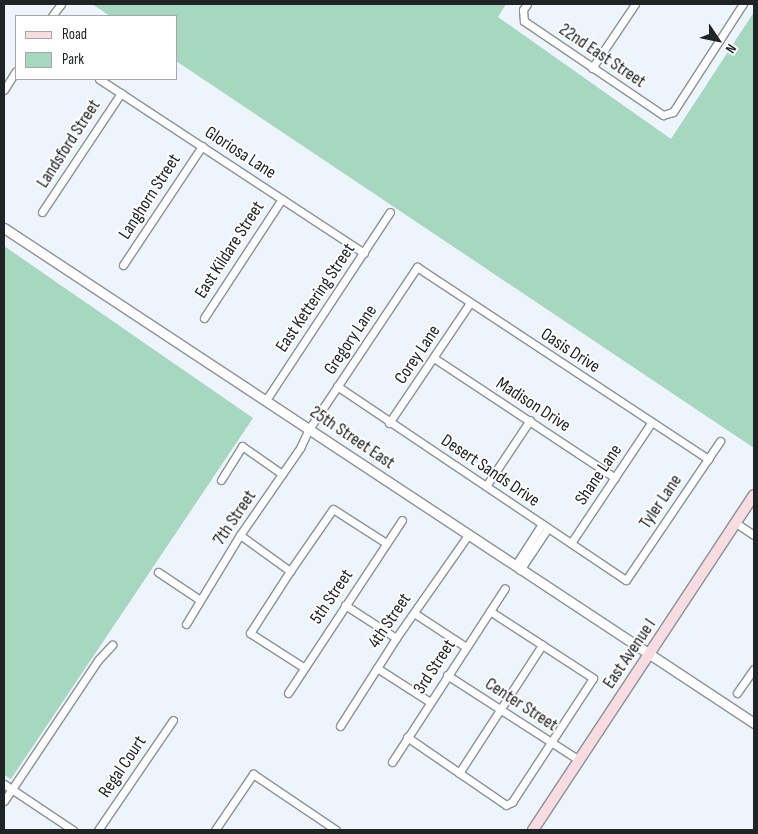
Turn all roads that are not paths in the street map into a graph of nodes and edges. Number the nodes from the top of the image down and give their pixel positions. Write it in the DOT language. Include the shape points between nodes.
graph roads {
  1 [pos="61,4"];
  2 [pos="527,4"];
  3 [pos="635,4"];
  4 [pos="743,4"];
  5 [pos="53,15"];
  6 [pos="592,68"];
  7 [pos="15,73"];
  8 [pos="101,80"];
  9 [pos="4,90"];
  10 [pos="121,93"];
  11 [pos="202,146"];
  12 [pos="282,199"];
  13 [pos="42,212"];
  14 [pos="390,212"];
  15 [pos="4,228"];
  16 [pos="364,253"];
  17 [pos="123,265"];
  18 [pos="417,267"];
  19 [pos="470,304"];
  20 [pos="204,318"];
  21 [pos="434,358"];
  22 [pos="337,386"];
  23 [pos="266,400"];
  24 [pos="530,420"];
  25 [pos="389,423"];
  26 [pos="651,423"];
  27 [pos="309,429"];
  28 [pos="720,441"];
  29 [pos="708,459"];
  30 [pos="282,474"];
  31 [pos="616,478"];
  32 [pos="221,480"];
  33 [pos="486,486"];
  34 [pos="754,495"];
  35 [pos="402,520"];
  36 [pos="736,523"];
  37 [pos="545,526"];
  38 [pos="468,534"];
  39 [pos="240,535"];
  40 [pos="754,535"];
  41 [pos="386,543"];
  42 [pos="572,543"];
  43 [pos="518,568"];
  44 [pos="290,571"];
  45 [pos="158,572"];
  46 [pos="626,580"];
  47 [pos="505,588"];
  48 [pos="200,600"];
  49 [pos="345,605"];
  50 [pos="490,611"];
  51 [pos="414,612"];
  52 [pos="186,624"];
  53 [pos="396,638"];
  54 [pos="112,645"];
  55 [pos="542,645"];
  56 [pos="466,647"];
  57 [pos="650,654"];
  58 [pos="303,667"];
  59 [pos="377,668"];
  60 [pos="754,669"];
  61 [pos="447,675"];
  62 [pos="288,693"];
  63 [pos="737,693"];
  64 [pos="430,702"];
  65 [pos="499,709"];
  66 [pos="173,720"];
  67 [pos="754,723"];
  68 [pos="340,726"];
  69 [pos="407,737"];
  70 [pos="550,742"];
  71 [pos="579,760"];
  72 [pos="392,762"];
  73 [pos="459,773"];
  74 [pos="4,784"];
  75 [pos="12,789"];
  76 [pos="4,801"];
  77 [pos="73,830"];
  78 [pos="98,830"];
  79 [pos="215,830"];
  80 [pos="334,830"];
  81 [pos="533,830"];
  1 -- 5 [label="street"];
  2 -- 6 [label="street, 22nd East Street" via="524,21"];
  3 -- 6 [label="street"];
  4 -- 6 [label="street, 22nd East Street" via="673,112 663,115"];
  7 -- 9 [label="street"];
  8 -- 10 [label="street, Gloriosa Lane"];
  10 -- 11 [label="street, Gloriosa Lane"];
  10 -- 13 [label="street, Landsford Street"];
  11 -- 12 [label="street, Gloriosa Lane"];
  11 -- 17 [label="street, Langhorn Street"];
  12 -- 16 [label="street, Gloriosa Lane"];
  12 -- 20 [label="street, East Kildare Street"];
  14 -- 16 [label="street, East Kettering Street"];
  15 -- 23 [label="street, 25th Street East"];
  16 -- 23 [label="street, East Kettering Street"];
  18 -- 19 [label="street, Oasis Drive"];
  18 -- 22 [label="street, Gregory Lane"];
  19 -- 21 [label="street, Corey Lane"];
  19 -- 26 [label="street, Oasis Drive"];
  21 -- 24 [label="street, Madison Drive"];
  21 -- 25 [label="street, Corey Lane"];
  22 -- 25 [label="street, Desert Sands Drive"];
  22 -- 27 [label="street, Gregory Lane"];
  23 -- 27 [label="street, 25th Street East"];
  24 -- 31 [label="street, Madison Drive"];
  24 -- 33 [label="street"];
  25 -- 33 [label="street, Desert Sands Drive"];
  26 -- 29 [label="street, Oasis Drive"];
  26 -- 31 [label="street, Shane Lane"];
  27 -- 30 [label="street, 7th Street"];
  27 -- 38 [label="street, 25th Street East"];
  28 -- 29 [label="street, Tyler Lane"];
  29 -- 46 [label="street, Tyler Lane"];
  30 -- 32 [label="street" via="242,446"];
  30 -- 39 [label="street, 7th Street"];
  31 -- 42 [label="street, Shane Lane"];
  33 -- 37 [label="street, Desert Sands Drive"];
  34 -- 36 [label="main road, East Avenue I"];
  35 -- 41 [label="street, 5th Street"];
  36 -- 40 [label="street"];
  36 -- 57 [label="main road, East Avenue I"];
  37 -- 42 [label="street, Desert Sands Drive"];
  37 -- 43 [label="street"];
  38 -- 43 [label="street, 25th Street East"];
  38 -- 51 [label="street, 4th Street"];
  39 -- 44 [label="street"];
  39 -- 48 [label="street, 7th Street"];
  41 -- 44 [label="street" via="333,509"];
  41 -- 49 [label="street, 5th Street"];
  42 -- 46 [label="street, Desert Sands Drive"];
  43 -- 57 [label="street, 25th Street East"];
  44 -- 58 [label="street" via="250,633"];
  45 -- 48 [label="street"];
  47 -- 50 [label="street, 3rd Street"];
  48 -- 52 [label="street, 7th Street"];
  49 -- 53 [label="street"];
  49 -- 58 [label="street, 5th Street"];
  50 -- 55 [label="street"];
  50 -- 56 [label="street, 3rd Street"];
  51 -- 53 [label="street, 4th Street"];
  51 -- 56 [label="street"];
  53 -- 59 [label="street, 4th Street"];
  54 -- 75 [label="street" via="98,660"];
  55 -- 65 [label="street"];
  55 -- 70 [label="street" via="593,678"];
  56 -- 61 [label="street, 3rd Street"];
  57 -- 67 [label="street, 25th Street East"];
  57 -- 71 [label="main road, East Avenue I"];
  58 -- 62 [label="street, 5th Street"];
  59 -- 64 [label="street"];
  59 -- 68 [label="street, 4th Street"];
  60 -- 63 [label="street"];
  61 -- 64 [label="street, 3rd Street"];
  61 -- 65 [label="street, Center Street"];
  64 -- 69 [label="street, 3rd Street"];
  65 -- 70 [label="street, Center Street"];
  65 -- 73 [label="street"];
  66 -- 78 [label="street, Regal Court"];
  69 -- 72 [label="street, 3rd Street"];
  69 -- 73 [label="street"];
  70 -- 71 [label="street, Center Street"];
  70 -- 73 [label="street" via="512,802 506,805"];
  71 -- 81 [label="main road, East Avenue I"];
  74 -- 75 [label="street"];
  75 -- 76 [label="street"];
  75 -- 77 [label="street"];
  79 -- 80 [label="street" via="253,774"];
}
